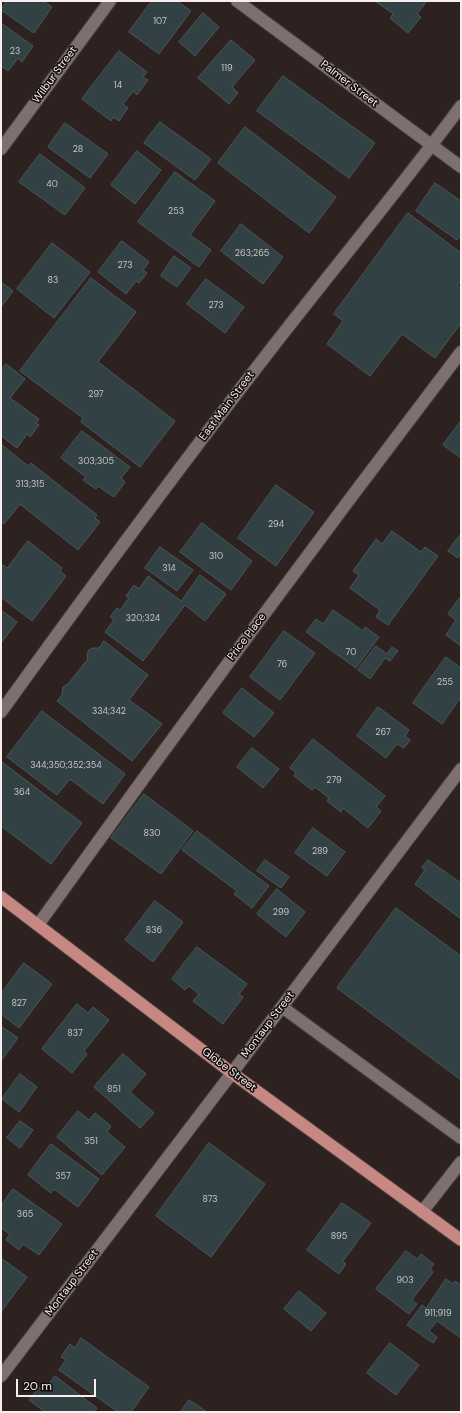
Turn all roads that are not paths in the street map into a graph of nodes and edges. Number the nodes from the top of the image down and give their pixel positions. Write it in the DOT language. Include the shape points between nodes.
graph roads {
  1 [pos="110,1"];
  2 [pos="237,1"];
  3 [pos="461,106"];
  4 [pos="432,146"];
  5 [pos="1,149"];
  6 [pos="461,167"];
  7 [pos="461,352"];
  8 [pos="1,712"];
  9 [pos="461,769"];
  10 [pos="1,897"];
  11 [pos="38,925"];
  12 [pos="282,1007"];
  13 [pos="232,1073"];
  14 [pos="461,1138"];
  15 [pos="461,1162"];
  16 [pos="422,1212"];
  17 [pos="461,1240"];
  18 [pos="1,1376"];
  1 -- 5 [label="street, Wilbur Street"];
  2 -- 4 [label="street, Palmer Street"];
  3 -- 4 [label="street, East Main Street"];
  4 -- 6 [label="street, Palmer Street"];
  4 -- 8 [label="street, East Main Street" via="261,362 114,556"];
  7 -- 11 [label="street, Price Place" via="135,789"];
  9 -- 12 [label="street, Montaup Street"];
  10 -- 11 [label="main road, Globe Street"];
  11 -- 13 [label="main road, Globe Street"];
  12 -- 13 [label="street, Montaup Street"];
  12 -- 14 [label="street"];
  13 -- 16 [label="main road, Globe Street"];
  13 -- 18 [label="street, Montaup Street"];
  15 -- 16 [label="street"];
  16 -- 17 [label="main road, Globe Street"];
}
